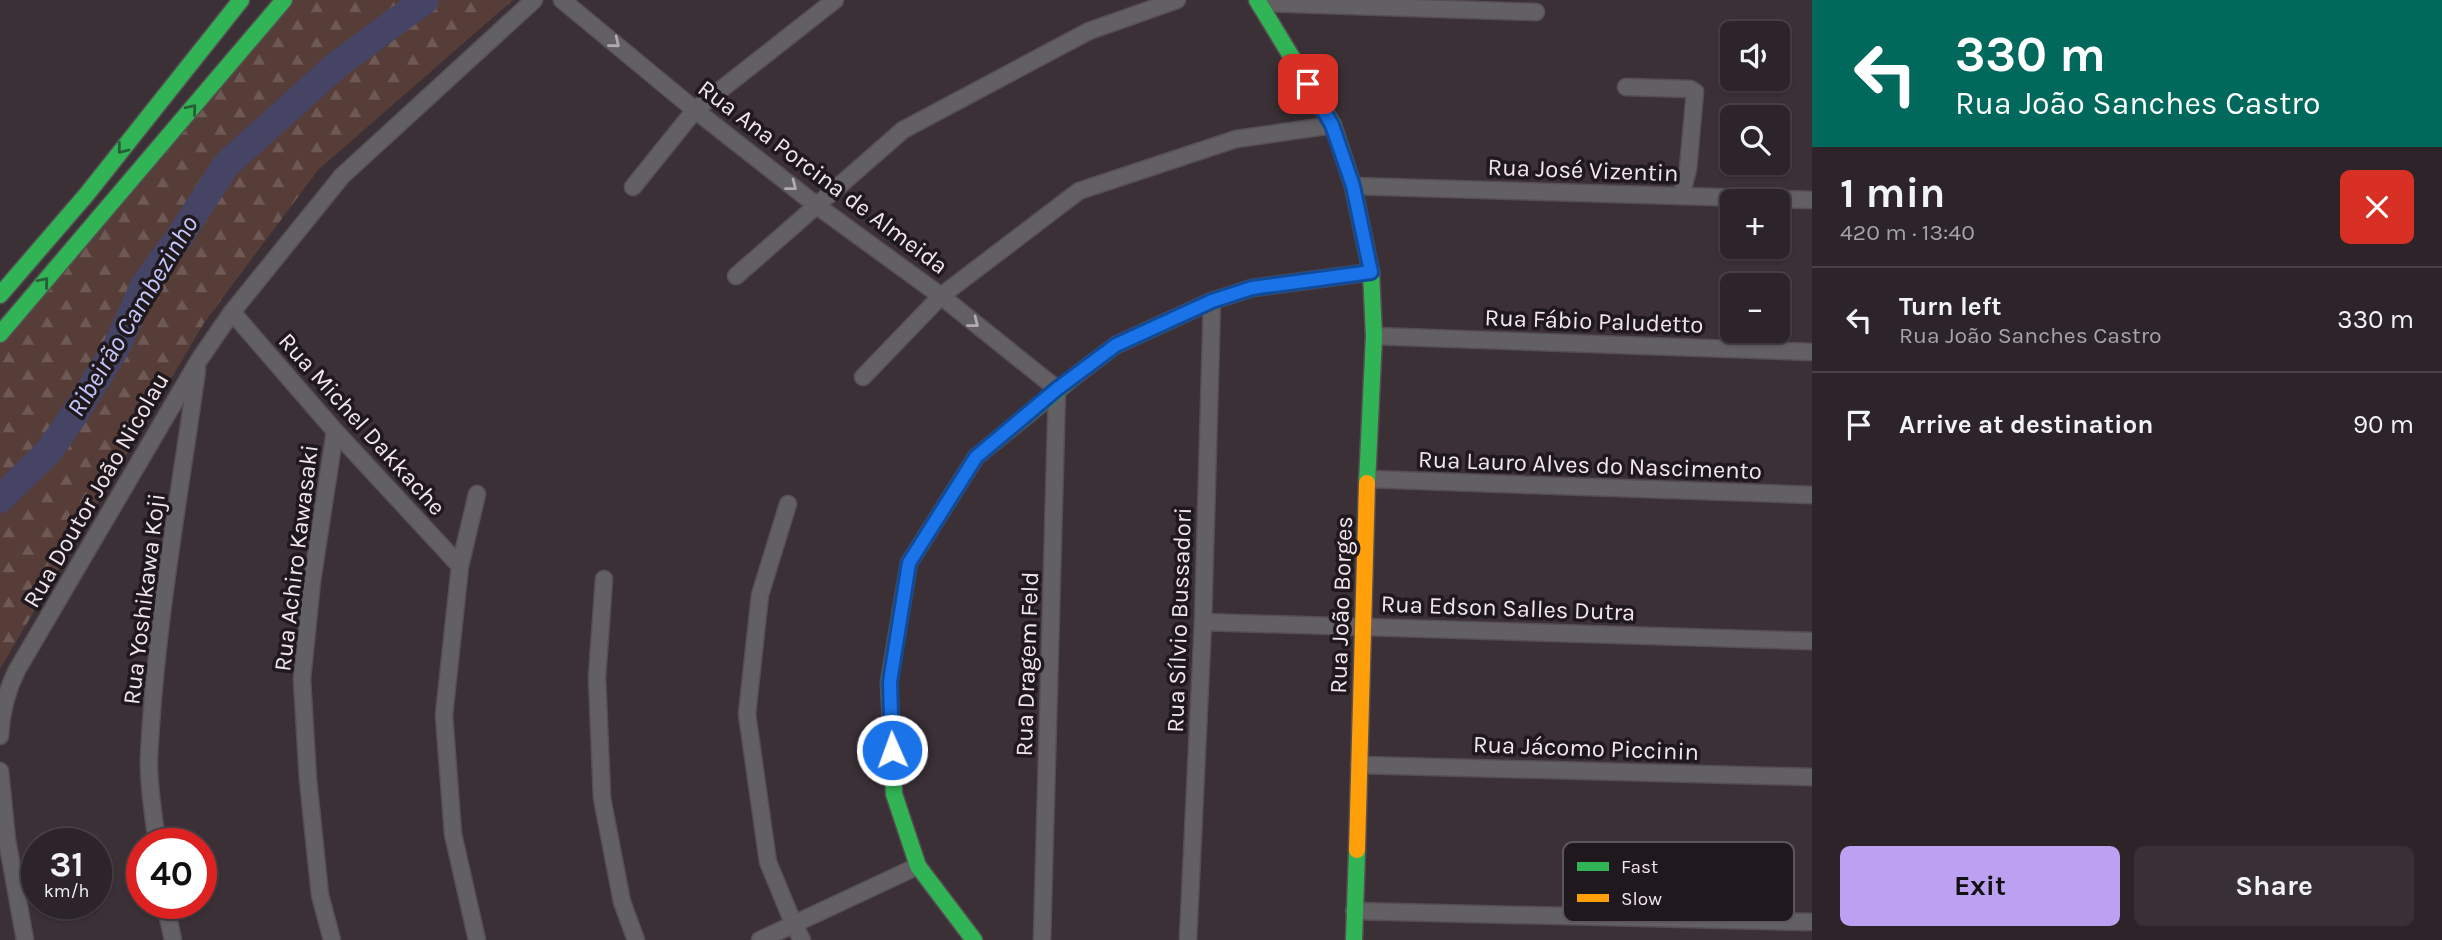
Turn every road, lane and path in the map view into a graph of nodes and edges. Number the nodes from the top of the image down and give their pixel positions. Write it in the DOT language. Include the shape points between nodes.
graph roads {
  1 [pos="241,0"];
  2 [pos="285,0"];
  3 [pos="534,0"];
  4 [pos="562,0"];
  5 [pos="835,0"];
  6 [pos="1177,0"];
  7 [pos="1258,2"];
  8 [pos="1536,12"];
  9 [pos="1626,87"];
  10 [pos="695,110"];
  11 [pos="1332,125"];
  12 [pos="1353,186"];
  13 [pos="633,187"];
  14 [pos="1681,196"];
  15 [pos="1812,200"];
  16 [pos="816,205"];
  17 [pos="1371,272"];
  18 [pos="736,276"];
  19 [pos="0,295"];
  20 [pos="941,296"];
  21 [pos="1212,301"];
  22 [pos="232,312"];
  23 [pos="0,334"];
  24 [pos="1374,336"];
  25 [pos="1812,352"];
  26 [pos="199,360"];
  27 [pos="863,377"];
  28 [pos="1057,389"];
  29 [pos="335,431"];
  30 [pos="1367,480"];
  31 [pos="477,494"];
  32 [pos="1812,495"];
  33 [pos="788,504"];
  34 [pos="460,566"];
  35 [pos="604,579"];
  36 [pos="1203,622"];
  37 [pos="1363,626"];
  38 [pos="1812,641"];
  39 [pos="0,736"];
  40 [pos="1359,765"];
  41 [pos="0,771"];
  42 [pos="1812,777"];
  43 [pos="155,828"];
  44 [pos="918,866"];
  45 [pos="1354,911"];
  46 [pos="1563,916"];
  47 [pos="168,919"];
  48 [pos="1794,922"];
  49 [pos="1812,922"];
  50 [pos="794,925"];
  51 [pos="25,940"];
  52 [pos="173,940"];
  53 [pos="332,940"];
  54 [pos="477,940"];
  55 [pos="636,940"];
  56 [pos="760,940"];
  57 [pos="802,940"];
  58 [pos="974,940"];
  59 [pos="1042,940"];
  60 [pos="1188,940"];
  61 [pos="1354,940"];
  1 -- 19 [label="street, one-way"];
  23 -- 2 [label="street, one-way"];
  3 -- 22 [label="street, Rua Doutor João Nicolau" via="342,176"];
  4 -- 10 [label="street, Rua Ana Porcina de Almeida, one-way"];
  5 -- 10 [label="street"];
  6 -- 16 [label="street" via="1089,31 903,130"];
  7 -- 8 [label="street"];
  7 -- 11 [label="street, Rua João Borges"];
  9 -- 14 [label="street" via="1695,92"];
  10 -- 13 [label="street"];
  10 -- 16 [label="street, Rua Ana Porcina de Almeida, one-way"];
  11 -- 12 [label="street, Rua João Borges"];
  11 -- 20 [label="street" via="1236,139 1079,191"];
  12 -- 14 [label="street, Rua José Vizentin"];
  12 -- 17 [label="street, Rua João Borges"];
  14 -- 15 [label="street, Rua José Vizentin"];
  16 -- 18 [label="street"];
  16 -- 20 [label="street, Rua Ana Porcina de Almeida"];
  17 -- 21 [label="street" via="1252,288"];
  17 -- 24 [label="street, Rua João Borges"];
  20 -- 27 [label="street"];
  20 -- 28 [label="street, Rua Ana Porcina de Almeida, one-way"];
  21 -- 28 [label="street" via="1116,345"];
  21 -- 36 [label="street, Rua Sílvio Bussadori"];
  22 -- 26 [label="street, Rua Doutor João Nicolau"];
  22 -- 29 [label="street, Rua Michel Dakkache"];
  24 -- 25 [label="street, Rua Fábio Paludetto"];
  24 -- 30 [label="street, Rua João Borges"];
  26 -- 39 [label="street, Rua Doutor João Nicolau" via="17,670 7,690"];
  26 -- 43 [label="street, Rua Yoshikawa Koji" via="168,557 158,662 149,761"];
  28 -- 44 [label="street" via="976,457 909,563 890,694 894,794"];
  28 -- 59 [label="street, Rua Dragem Feld"];
  29 -- 34 [label="street, Rua Michel Dakkache"];
  29 -- 53 [label="street, Rua Achiro Kawasaki" via="302,679 320,895"];
  30 -- 32 [label="street, Rua Lauro Alves do Nascimento"];
  30 -- 37 [label="street, Rua João Borges"];
  31 -- 34 [label="street"];
  33 -- 50 [label="street" via="760,595 747,714 768,862"];
  34 -- 54 [label="street" via="444,715 453,834"];
  35 -- 55 [label="street" via="597,677 602,797 622,902"];
  36 -- 37 [label="street, Rua Edson Salles Dutra"];
  36 -- 60 [label="street, Rua Sílvio Bussadori"];
  37 -- 38 [label="street, Rua Edson Salles Dutra"];
  37 -- 40 [label="street, Rua João Borges"];
  40 -- 42 [label="street, Rua Jácomo Piccinin"];
  40 -- 45 [label="street, Rua João Borges"];
  41 -- 51 [label="street"];
  44 -- 50 [label="street"];
  44 -- 58 [label="street"];
  45 -- 46 [label="street"];
  45 -- 61 [label="street, Rua João Borges"];
  47 -- 52 [label="street"];
  48 -- 49 [label="street"];
  50 -- 56 [label="street"];
  50 -- 57 [label="street"];
}
